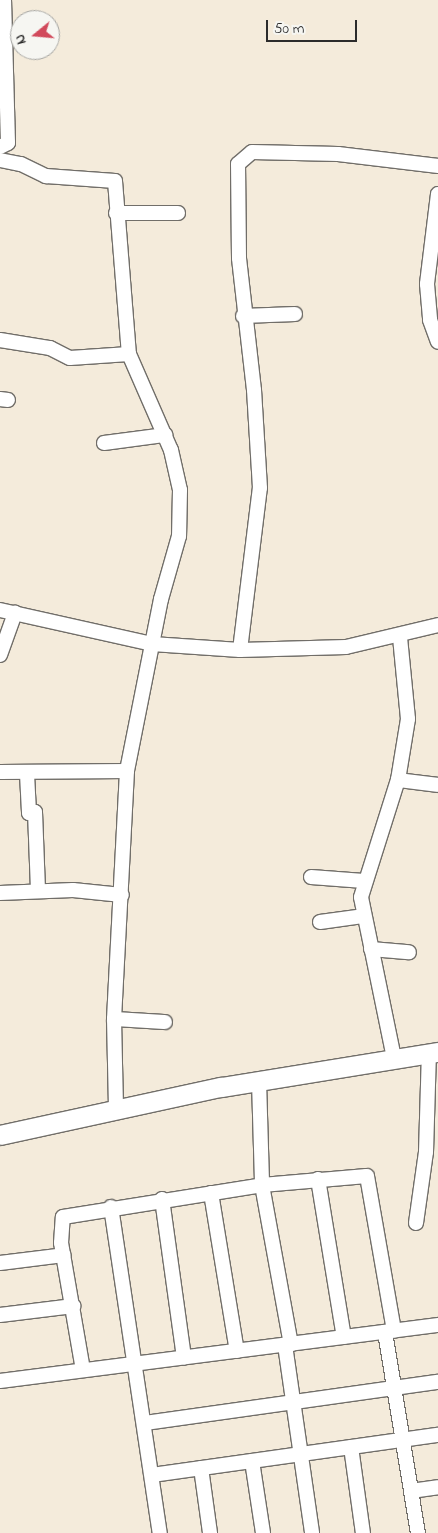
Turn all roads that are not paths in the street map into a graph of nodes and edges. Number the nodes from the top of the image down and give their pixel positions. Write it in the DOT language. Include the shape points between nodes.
graph roads {
  1 [pos="4,0"];
  2 [pos="0,147"];
  3 [pos="0,160"];
  4 [pos="438,166"];
  5 [pos="438,194"];
  6 [pos="178,213"];
  7 [pos="116,214"];
  8 [pos="433,272"];
  9 [pos="295,314"];
  10 [pos="243,316"];
  11 [pos="0,340"];
  12 [pos="438,342"];
  13 [pos="129,354"];
  14 [pos="165,435"];
  15 [pos="104,443"];
  16 [pos="0,610"];
  17 [pos="15,613"];
  18 [pos="438,625"];
  19 [pos="400,637"];
  20 [pos="152,644"];
  21 [pos="240,650"];
  22 [pos="0,655"];
  23 [pos="127,771"];
  24 [pos="0,772"];
  25 [pos="26,774"];
  26 [pos="398,780"];
  27 [pos="438,785"];
  28 [pos="311,877"];
  29 [pos="364,882"];
  30 [pos="38,891"];
  31 [pos="0,893"];
  32 [pos="122,895"];
  33 [pos="363,916"];
  34 [pos="320,922"];
  35 [pos="371,949"];
  36 [pos="409,952"];
  37 [pos="114,1019"];
  38 [pos="165,1022"];
  39 [pos="433,1053"];
  40 [pos="394,1058"];
  41 [pos="259,1081"];
  42 [pos="116,1109"];
  43 [pos="0,1135"];
  44 [pos="318,1179"];
  45 [pos="262,1185"];
  46 [pos="212,1193"];
  47 [pos="162,1199"];
  48 [pos="111,1207"];
  49 [pos="416,1223"];
  50 [pos="64,1255"];
  51 [pos="0,1263"];
  52 [pos="73,1306"];
  53 [pos="0,1315"];
  54 [pos="438,1325"];
  55 [pos="390,1331"];
  56 [pos="344,1337"];
  57 [pos="288,1344"];
  58 [pos="237,1351"];
  59 [pos="184,1357"];
  60 [pos="136,1364"];
  61 [pos="83,1370"];
  62 [pos="0,1381"];
  63 [pos="438,1382"];
  64 [pos="395,1388"];
  65 [pos="294,1402"];
  66 [pos="145,1423"];
  67 [pos="438,1435"];
  68 [pos="402,1440"];
  69 [pos="351,1447"];
  70 [pos="302,1454"];
  71 [pos="252,1461"];
  72 [pos="200,1468"];
  73 [pos="152,1475"];
  74 [pos="438,1487"];
  75 [pos="411,1491"];
  76 [pos="160,1533"];
  77 [pos="210,1533"];
  78 [pos="263,1533"];
  79 [pos="312,1533"];
  80 [pos="363,1533"];
  81 [pos="418,1533"];
  1 -- 2 [label="street" via="8,143"];
  3 -- 7 [label="street" via="21,164 46,176 115,181"];
  4 -- 10 [label="street" via="338,154 246,154 238,164"];
  5 -- 8 [label="street"];
  6 -- 7 [label="street"];
  7 -- 13 [label="street"];
  8 -- 12 [label="street" via="430,320"];
  9 -- 10 [label="street"];
  10 -- 21 [label="street" via="254,390 260,488"];
  11 -- 13 [label="street" via="50,348 70,358"];
  13 -- 14 [label="street"];
  14 -- 15 [label="street"];
  14 -- 20 [label="street" via="176,468 181,524"];
  16 -- 17 [label="street"];
  17 -- 20 [label="street"];
  17 -- 22 [label="street"];
  18 -- 19 [label="street"];
  19 -- 21 [label="street" via="346,647"];
  19 -- 26 [label="street" via="409,695"];
  20 -- 21 [label="street"];
  20 -- 23 [label="street"];
  23 -- 25 [label="street"];
  23 -- 32 [label="street"];
  24 -- 25 [label="street"];
  25 -- 30 [label="street" via="29,813 35,812"];
  26 -- 27 [label="street"];
  26 -- 29 [label="street"];
  28 -- 29 [label="street"];
  29 -- 33 [label="street"];
  30 -- 31 [label="street"];
  30 -- 32 [label="street"];
  32 -- 37 [label="street"];
  33 -- 34 [label="street"];
  33 -- 35 [label="street"];
  35 -- 36 [label="street"];
  35 -- 40 [label="street"];
  37 -- 38 [label="street"];
  37 -- 42 [label="street"];
  39 -- 40 [label="main road"];
  39 -- 49 [label="street" via="426,1152"];
  40 -- 41 [label="main road"];
  41 -- 42 [label="main road"];
  41 -- 45 [label="street"];
  42 -- 43 [label="main road"];
  44 -- 45 [label="street"];
  44 -- 55 [label="street" via="361,1174 369,1179"];
  44 -- 56 [label="street"];
  45 -- 46 [label="street"];
  45 -- 57 [label="street"];
  46 -- 47 [label="street"];
  46 -- 58 [label="street"];
  47 -- 48 [label="street"];
  47 -- 59 [label="street"];
  48 -- 50 [label="street" via="63,1217"];
  48 -- 60 [label="street"];
  50 -- 51 [label="street"];
  50 -- 52 [label="street"];
  52 -- 53 [label="street"];
  52 -- 61 [label="street"];
  54 -- 55 [label="street"];
  55 -- 56 [label="street"];
  55 -- 64 [label="street"];
  56 -- 57 [label="street"];
  57 -- 58 [label="street"];
  57 -- 65 [label="street"];
  58 -- 59 [label="street"];
  59 -- 60 [label="street"];
  60 -- 61 [label="street"];
  60 -- 66 [label="street"];
  61 -- 62 [label="street"];
  63 -- 64 [label="street"];
  64 -- 65 [label="street"];
  64 -- 68 [label="street"];
  65 -- 66 [label="street"];
  65 -- 70 [label="street"];
  66 -- 73 [label="street"];
  67 -- 68 [label="street"];
  68 -- 69 [label="street"];
  68 -- 75 [label="street"];
  69 -- 70 [label="street"];
  69 -- 80 [label="street"];
  70 -- 71 [label="street"];
  70 -- 79 [label="street"];
  71 -- 72 [label="street"];
  71 -- 78 [label="street"];
  72 -- 73 [label="street"];
  72 -- 77 [label="street"];
  73 -- 76 [label="street"];
  74 -- 75 [label="street"];
  75 -- 81 [label="street"];
}
